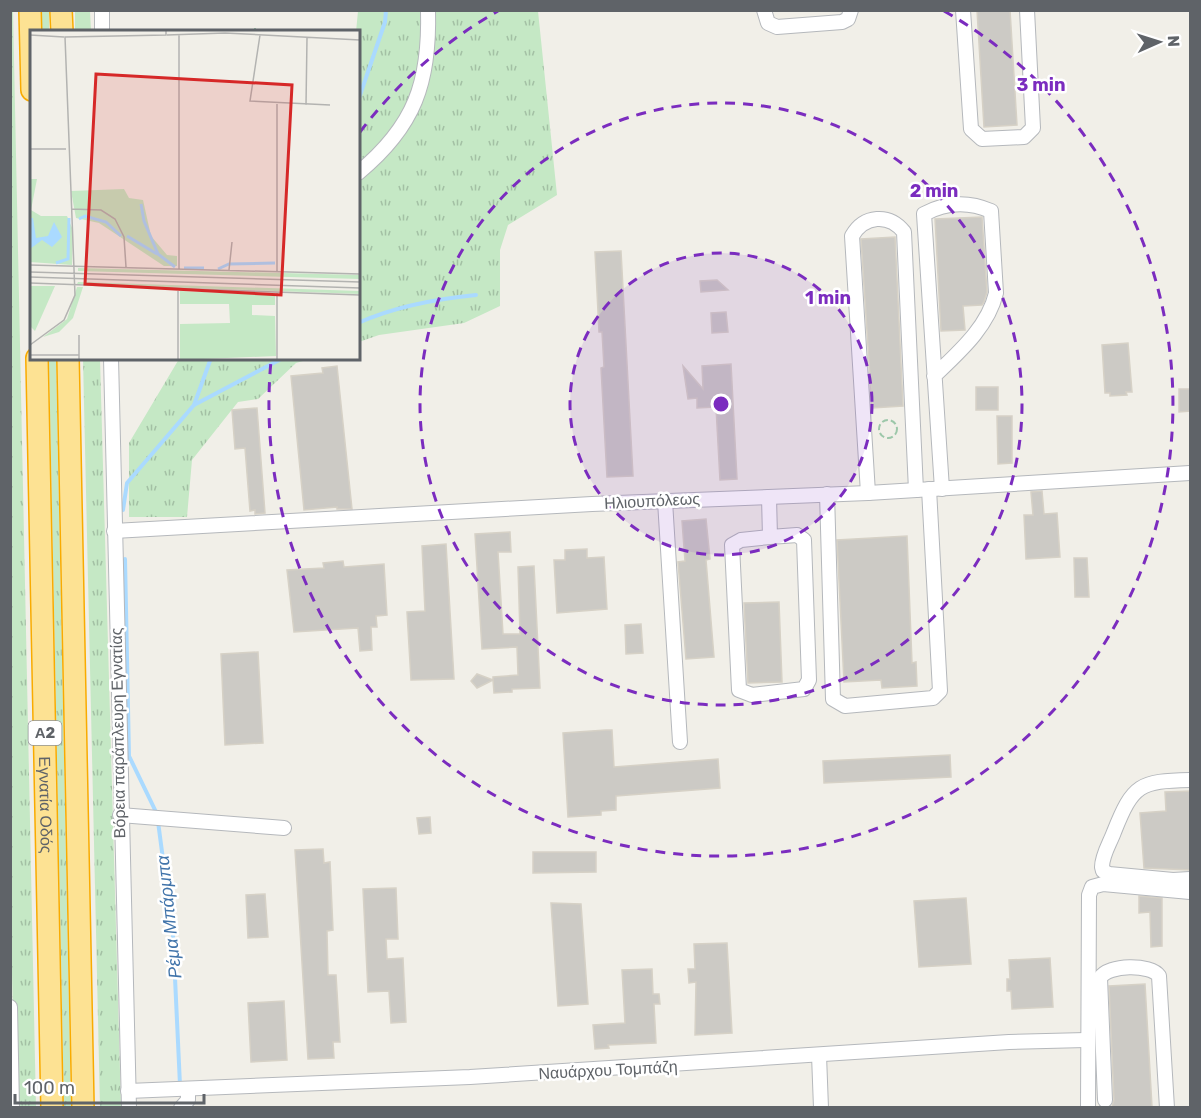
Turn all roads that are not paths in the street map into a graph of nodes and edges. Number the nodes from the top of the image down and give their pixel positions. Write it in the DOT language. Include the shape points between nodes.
graph roads {
  1 [pos="30,10"];
  2 [pos="61,10"];
  3 [pos="102,10"];
  4 [pos="428,10"];
  5 [pos="764,10"];
  6 [pos="851,10"];
  7 [pos="963,10"];
  8 [pos="1027,10"];
  9 [pos="30,30"];
  10 [pos="62,30"];
  11 [pos="102,30"];
  12 [pos="360,171"];
  13 [pos="37,360"];
  14 [pos="68,360"];
  15 [pos="111,360"];
  16 [pos="934,376"];
  17 [pos="1191,474"];
  18 [pos="929,490"];
  19 [pos="868,493"];
  20 [pos="827,494"];
  21 [pos="769,496"];
  22 [pos="665,501"];
  23 [pos="114,531"];
  24 [pos="770,537"];
  25 [pos="680,742"];
  26 [pos="1191,780"];
  27 [pos="120,815"];
  28 [pos="284,828"];
  29 [pos="1191,879"];
  30 [pos="1191,892"];
  31 [pos="10,1006"];
  32 [pos="1086,1040"];
  33 [pos="819,1056"];
  34 [pos="188,1089"];
  35 [pos="128,1091"];
  36 [pos="1105,1100"];
  37 [pos="12,1101"];
  38 [pos="52,1107"];
  39 [pos="83,1107"];
  40 [pos="129,1107"];
  41 [pos="181,1107"];
  42 [pos="821,1107"];
  43 [pos="1088,1107"];
  44 [pos="1167,1107"];
  1 -- 9 [label="highway"];
  2 -- 10 [label="highway"];
  3 -- 11 [label="street"];
  4 -- 12 [label="street" via="429,48 420,90 392,141"];
  5 -- 6 [label="street" via="768,23 777,27 842,22"];
  7 -- 8 [label="street" via="971,129 982,139 1024,137 1033,128"];
  13 -- 38 [label="highway, Εγνατία Οδός / Α2"];
  14 -- 39 [label="highway, Εγνατία Οδός / Α2"];
  15 -- 23 [label="street, Βόρεια παράπλευρη Εγνατίας"];
  16 -- 16 [label="street" via="924,214 948,204 975,205 991,212 994,299 972,337"];
  16 -- 18 [label="street"];
  17 -- 18 [label="street, Ηλιουπόλεως"];
  18 -- 19 [label="street, Ηλιουπόλεως"];
  18 -- 19 [label="street" via="904,232 890,220 878,218 860,225 852,236"];
  18 -- 20 [label="street" via="940,691 933,698 845,706 833,699"];
  19 -- 20 [label="street, Ηλιουπόλεως"];
  20 -- 21 [label="street, Ηλιουπόλεως"];
  21 -- 22 [label="street, Ηλιουπόλεως"];
  21 -- 24 [label="street"];
  22 -- 23 [label="street, Ηλιουπόλεως"];
  22 -- 25 [label="street"];
  23 -- 27 [label="street, Βόρεια παράπλευρη Εγνατίας"];
  24 -- 24 [label="street" via="797,535 804,540 809,680 804,688 752,695 739,690 732,545 741,540"];
  26 -- 29 [label="street" via="1160,781 1138,789 1124,808 1102,867 1109,874"];
  27 -- 28 [label="street"];
  27 -- 35 [label="street, Βόρεια παράπλευρη Εγνατίας"];
  30 -- 32 [label="street" via="1103,884 1092,887"];
  31 -- 37 [label="street"];
  32 -- 33 [label="street, Ναυάρχου Τομπάζη"];
  32 -- 43 [label="street"];
  33 -- 34 [label="street, Ναυάρχου Τομπάζη"];
  33 -- 42 [label="street"];
  34 -- 35 [label="street, Ναυάρχου Τομπάζη"];
  34 -- 41 [label="street" via="188,1100"];
  35 -- 40 [label="street, Βόρεια παράπλευρη Εγνατίας"];
  36 -- 44 [label="street" via="1100,978 1112,969 1149,968 1159,976"];
}
